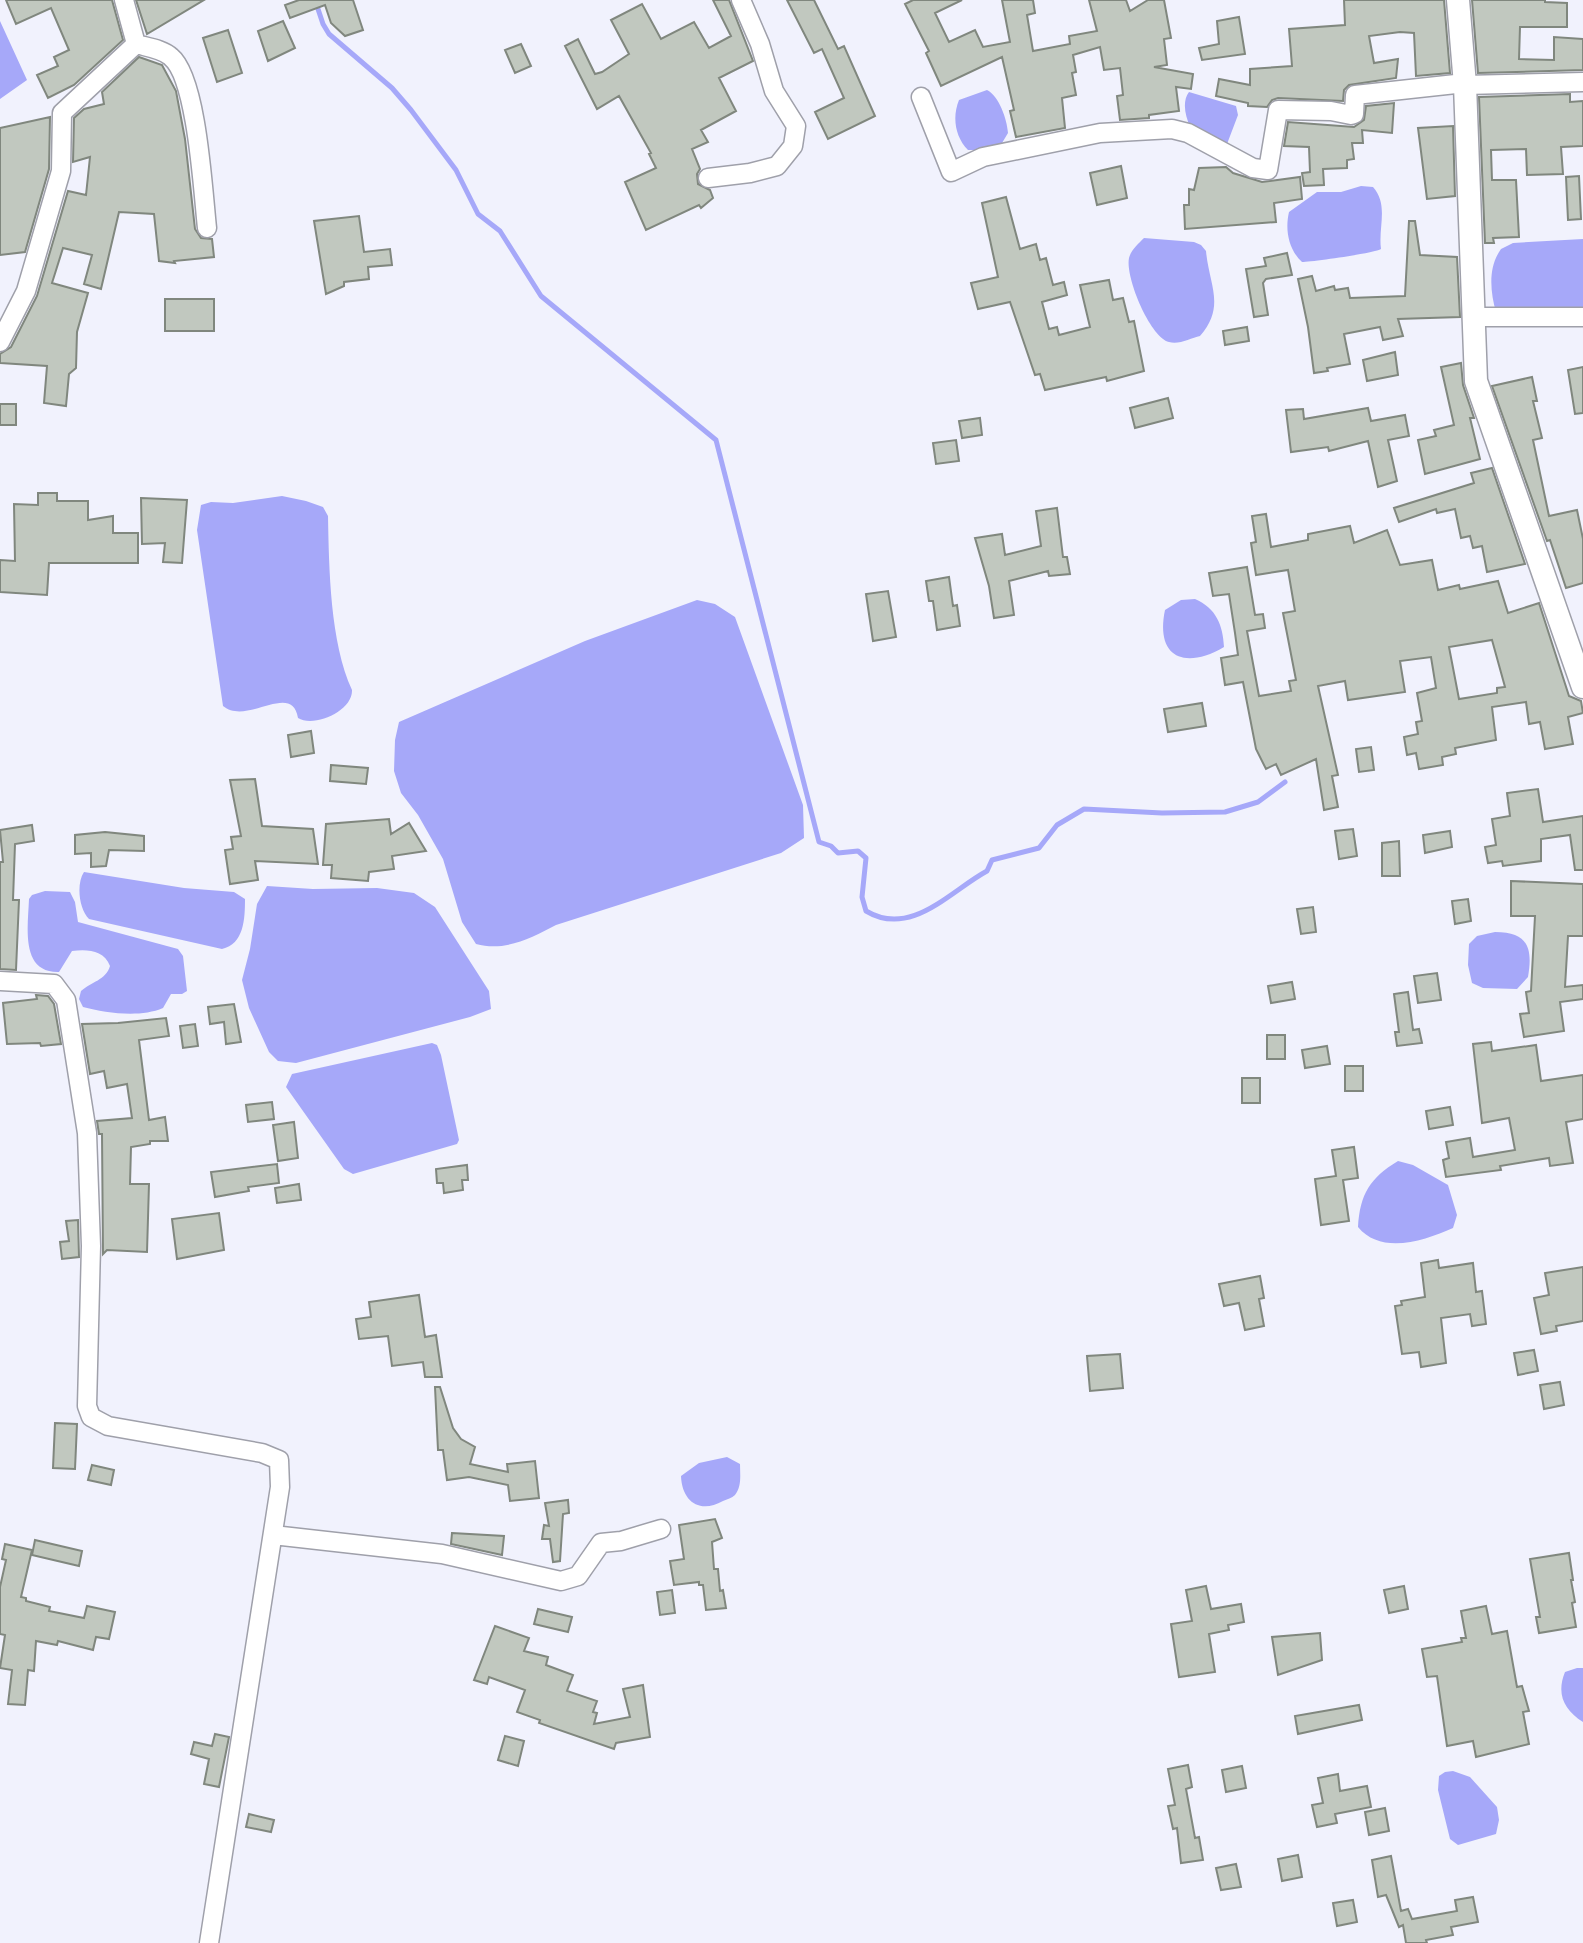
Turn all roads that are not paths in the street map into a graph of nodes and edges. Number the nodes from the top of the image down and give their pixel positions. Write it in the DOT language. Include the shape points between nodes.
graph roads {
  1 [pos="124,0"];
  2 [pos="741,0"];
  3 [pos="1458,0"];
  4 [pos="136,44"];
  5 [pos="1583,82"];
  6 [pos="1465,84"];
  7 [pos="921,97"];
  8 [pos="708,178"];
  9 [pos="207,228"];
  10 [pos="1472,317"];
  11 [pos="1583,317"];
  12 [pos="0,342"];
  13 [pos="1582,678"];
  14 [pos="0,981"];
  15 [pos="661,1529"];
  16 [pos="273,1535"];
  17 [pos="209,1943"];
  1 -- 4 [label="street"];
  2 -- 8 [label="street" via="774,91 796,126 793,146 777,166"];
  3 -- 6 [label="street"];
  4 -- 9 [label="street" via="171,56 180,68 191,102"];
  4 -- 12 [label="street" via="62,113 61,171 26,291"];
  5 -- 6 [label="street"];
  6 -- 7 [label="street" via="1355,95 1351,115 1278,110 1268,170 1253,168 1172,129 1100,133 983,157 951,172"];
  6 -- 10 [label="street"];
  10 -- 11 [label="street"];
  10 -- 13 [label="street" via="1476,381"];
  14 -- 16 [label="street" via="54,984 66,1000 87,1133 91,1417 108,1426 279,1460"];
  15 -- 16 [label="street" via="601,1543 578,1576 561,1581 442,1554"];
  16 -- 17 [label="street"];
}
